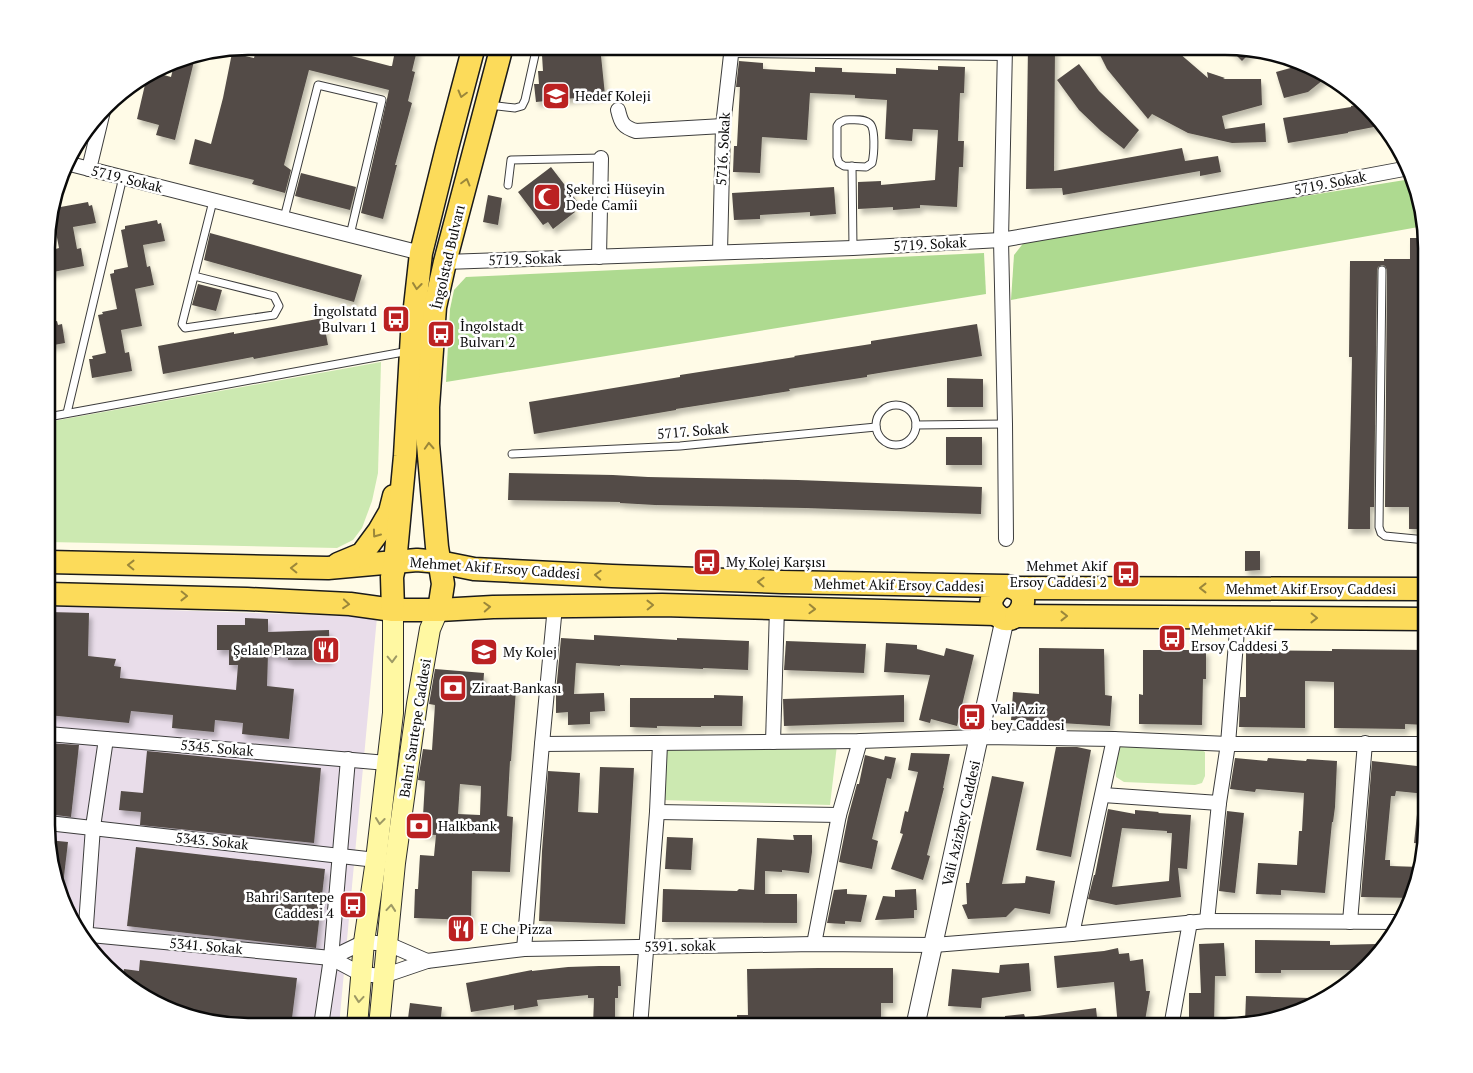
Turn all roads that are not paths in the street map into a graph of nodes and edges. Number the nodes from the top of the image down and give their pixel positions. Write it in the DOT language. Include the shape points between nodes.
graph roads {
  1 [pos="472,55"];
  2 [pos="500,55"];
  3 [pos="534,55"];
  4 [pos="730,55"];
  5 [pos="1005,55"];
  6 [pos="486,104"];
  7 [pos="618,110"];
  8 [pos="100,124"];
  9 [pos="723,126"];
  10 [pos="601,158"];
  11 [pos="73,166"];
  12 [pos="852,166"];
  13 [pos="89,169"];
  14 [pos="1401,169"];
  15 [pos="123,178"];
  16 [pos="508,185"];
  17 [pos="213,201"];
  18 [pos="284,218"];
  19 [pos="350,235"];
  20 [pos="1001,240"];
  21 [pos="853,248"];
  22 [pos="720,252"];
  23 [pos="421,253"];
  24 [pos="599,257"];
  25 [pos="445,262"];
  26 [pos="1382,270"];
  27 [pos="194,276"];
  28 [pos="410,350"];
  29 [pos="67,413"];
  30 [pos="55,416"];
  31 [pos="1006,424"];
  32 [pos="916,425"];
  33 [pos="876,428"];
  34 [pos="512,454"];
  35 [pos="405,456"];
  36 [pos="433,494"];
  37 [pos="1006,539"];
  38 [pos="1418,539"];
  39 [pos="55,562"];
  40 [pos="440,562"];
  41 [pos="395,563"];
  42 [pos="328,568"];
  43 [pos="474,569"];
  44 [pos="1009,588"];
  45 [pos="1418,589"];
  46 [pos="55,594"];
  47 [pos="555,606"];
  48 [pos="776,608"];
  49 [pos="393,610"];
  50 [pos="439,610"];
  51 [pos="1006,616"];
  52 [pos="1238,617"];
  53 [pos="1418,619"];
  54 [pos="55,735"];
  55 [pos="980,738"];
  56 [pos="106,739"];
  57 [pos="1114,740"];
  58 [pos="860,741"];
  59 [pos="773,742"];
  60 [pos="542,744"];
  61 [pos="660,744"];
  62 [pos="1228,744"];
  63 [pos="1365,744"];
  64 [pos="1418,744"];
  65 [pos="348,760"];
  66 [pos="387,763"];
  67 [pos="1103,795"];
  68 [pos="1219,803"];
  69 [pos="656,812"];
  70 [pos="839,815"];
  71 [pos="55,824"];
  72 [pos="94,828"];
  73 [pos="341,855"];
  74 [pos="376,860"];
  75 [pos="1207,921"];
  76 [pos="1190,922"];
  77 [pos="1350,922"];
  78 [pos="1392,922"];
  79 [pos="84,927"];
  80 [pos="1072,934"];
  81 [pos="90,937"];
  82 [pos="364,942"];
  83 [pos="388,944"];
  84 [pos="814,944"];
  85 [pos="934,945"];
  86 [pos="646,947"];
  87 [pos="524,949"];
  88 [pos="331,958"];
  89 [pos="427,961"];
  90 [pos="361,974"];
  91 [pos="383,976"];
  92 [pos="322,1018"];
  93 [pos="358,1018"];
  94 [pos="380,1018"];
  95 [pos="641,1018"];
  96 [pos="917,1018"];
  97 [pos="1173,1018"];
  1 -- 23 [label="main road, İngolstad Bulvarı, one-way"];
  2 -- 6 [label="main road, İngolstad Bulvarı"];
  3 -- 6 [label="lane" via="522,106"];
  4 -- 9 [label="street, 5716. Sokak"];
  5 -- 20 [label="street"];
  25 -- 6 [label="main road, İngolstad Bulvarı, one-way"];
  7 -- 9 [label="street" via="621,122 636,132"];
  8 -- 13 [label="street"];
  9 -- 22 [label="street, 5716. Sokak"];
  10 -- 16 [label="lane" via="510,160"];
  10 -- 24 [label="street"];
  11 -- 13 [label="street, 5719. Sokak"];
  12 -- 12 [label="lane" via="866,167 872,163 873,128 870,123 845,120 837,126 839,163"];
  12 -- 21 [label="lane"];
  13 -- 15 [label="street, 5719. Sokak"];
  14 -- 20 [label="street, 5719. Sokak"];
  15 -- 17 [label="street, 5719. Sokak"];
  15 -- 29 [label="lane"];
  17 -- 18 [label="street, 5719. Sokak"];
  17 -- 27 [label="lane"];
  18 -- 19 [label="street, 5719. Sokak"];
  18 -- 19 [label="lane" via="318,84 382,100"];
  19 -- 23 [label="street, 5719. Sokak"];
  20 -- 21 [label="street, 5719. Sokak"];
  20 -- 31 [label="street"];
  21 -- 22 [label="street, 5719. Sokak"];
  22 -- 24 [label="street, 5719. Sokak"];
  23 -- 28 [label="main road, İngolstad Bulvarı, one-way"];
  24 -- 25 [label="street, 5719. Sokak"];
  36 -- 25 [label="main road, İngolstad Bulvarı, one-way" via="428,407 434,307"];
  26 -- 38 [label="lane" via="1379,527 1385,536"];
  27 -- 27 [label="lane" via="274,296 278,310 274,316 185,328 182,324"];
  28 -- 29 [label="lane"];
  28 -- 35 [label="main road, İngolstad Bulvarı"];
  29 -- 30 [label="lane"];
  31 -- 32 [label="lane"];
  31 -- 37 [label="street"];
  32 -- 33 [label="lane" via="911,438 900,445 886,443"];
  32 -- 33 [label="lane" via="915,418 906,408 894,406 879,415"];
  33 -- 34 [label="lane, 5717. Sokak" via="680,446"];
  35 -- 41 [label="main road, İngolstad Bulvarı"];
  35 -- 42 [label="main road, one-way" via="390,512 379,531 362,554"];
  36 -- 40 [label="main road, İngolstad Bulvarı"];
  36 -- 43 [label="main road" via="452,548"];
  42 -- 39 [label="main road, Mehmet Akif Ersoy Caddesi, one-way"];
  40 -- 41 [label="main road, Mehmet Akif Ersoy Caddesi" via="417,560"];
  40 -- 43 [label="main road, Mehmet Akif Ersoy Caddesi"];
  40 -- 50 [label="main road, İngolstad Bulvarı" via="443,584"];
  41 -- 42 [label="main road, Mehmet Akif Ersoy Caddesi"];
  41 -- 49 [label="main road, İngolstad Bulvarı"];
  44 -- 43 [label="main road, Mehmet Akif Ersoy Caddesi, one-way"];
  45 -- 44 [label="main road, Mehmet Akif Ersoy Caddesi, one-way"];
  44 -- 51 [label="main road" via="994,594 991,604"];
  46 -- 49 [label="main road, Mehmet Akif Ersoy Caddesi, one-way" via="246,599 350,604"];
  47 -- 48 [label="main road, Mehmet Akif Ersoy Caddesi, one-way"];
  50 -- 47 [label="main road, Mehmet Akif Ersoy Caddesi, one-way"];
  47 -- 60 [label="street"];
  48 -- 51 [label="main road, Mehmet Akif Ersoy Caddesi, one-way"];
  48 -- 59 [label="street"];
  49 -- 50 [label="main road, Mehmet Akif Ersoy Caddesi"];
  49 -- 66 [label="main road, Bahri Sarıtepe Caddesi, one-way" via="394,689"];
  83 -- 50 [label="main road, Bahri Sarıtepe Caddesi, one-way" via="416,704 430,629"];
  51 -- 52 [label="main road, Mehmet Akif Ersoy Caddesi, one-way"];
  51 -- 55 [label="street, Vali Azizbey Caddesi"];
  52 -- 53 [label="main road, Mehmet Akif Ersoy Caddesi, one-way"];
  52 -- 62 [label="street"];
  54 -- 56 [label="street, 5345. Sokak"];
  55 -- 57 [label="street"];
  55 -- 58 [label="street"];
  55 -- 85 [label="street, Vali Azizbey Caddesi"];
  56 -- 65 [label="street, 5345. Sokak"];
  56 -- 72 [label="street"];
  57 -- 62 [label="street"];
  57 -- 67 [label="street"];
  58 -- 59 [label="street"];
  58 -- 70 [label="street"];
  59 -- 61 [label="street"];
  60 -- 61 [label="street"];
  60 -- 87 [label="street"];
  61 -- 69 [label="street"];
  62 -- 63 [label="street"];
  62 -- 68 [label="street"];
  63 -- 64 [label="street"];
  63 -- 77 [label="street"];
  65 -- 66 [label="street, 5345. Sokak"];
  65 -- 73 [label="street"];
  66 -- 74 [label="main road, Bahri Sarıtepe Caddesi, one-way"];
  67 -- 68 [label="street"];
  67 -- 80 [label="street"];
  68 -- 75 [label="street"];
  69 -- 70 [label="street"];
  69 -- 86 [label="street"];
  70 -- 84 [label="street"];
  71 -- 72 [label="street, 5343. Sokak"];
  72 -- 73 [label="street, 5343. Sokak"];
  72 -- 79 [label="street"];
  73 -- 74 [label="street, 5343. Sokak"];
  73 -- 88 [label="street"];
  74 -- 82 [label="main road, Bahri Sarıtepe Caddesi"];
  75 -- 76 [label="street, 5391. sokak"];
  75 -- 77 [label="street, 5391. sokak"];
  76 -- 80 [label="street, 5391. sokak"];
  76 -- 97 [label="street"];
  77 -- 78 [label="street, 5391. sokak"];
  80 -- 85 [label="street, 5391. sokak"];
  81 -- 88 [label="street, 5341. Sokak"];
  82 -- 83 [label="street"];
  82 -- 88 [label="street"];
  82 -- 90 [label="main road, Bahri Sarıtepe Caddesi"];
  83 -- 89 [label="street"];
  83 -- 91 [label="main road, Bahri Sarıtepe Caddesi"];
  84 -- 85 [label="street, 5391. sokak"];
  84 -- 86 [label="street, 5391. sokak"];
  85 -- 96 [label="street, Vali Azizbey Caddesi"];
  86 -- 87 [label="street, 5391. sokak"];
  86 -- 95 [label="street"];
  87 -- 89 [label="street, 5391. sokak"];
  88 -- 90 [label="street"];
  88 -- 92 [label="street"];
  89 -- 91 [label="street, 5391. sokak"];
  90 -- 91 [label="street"];
  90 -- 93 [label="main road, Bahri Sarıtepe Caddesi, one-way"];
  91 -- 94 [label="main road, Bahri Sarıtepe Caddesi"];
}
